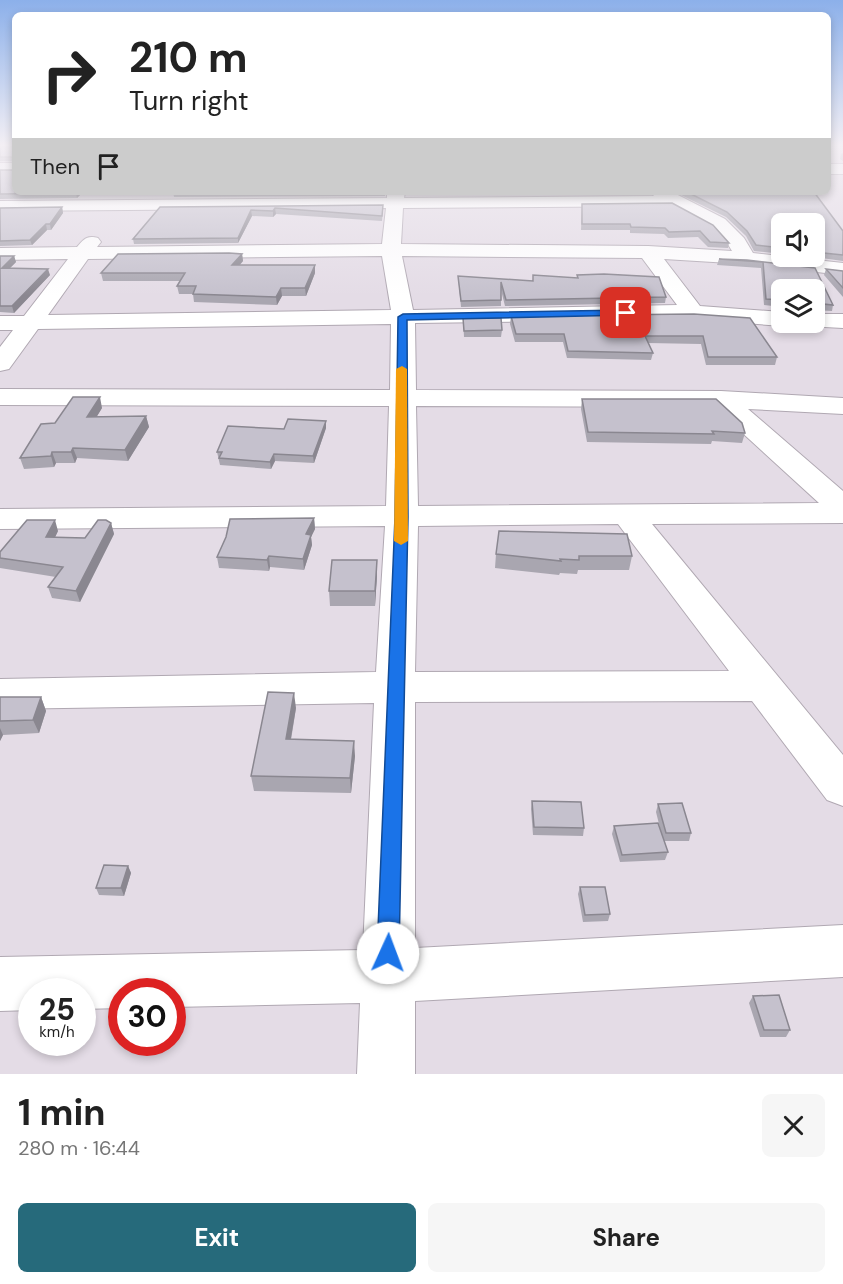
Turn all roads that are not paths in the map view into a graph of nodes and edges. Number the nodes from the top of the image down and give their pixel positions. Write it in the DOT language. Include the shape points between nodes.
graph roads {
  1 [pos="395,197"];
  2 [pos="668,197"];
  3 [pos="123,199"];
  4 [pos="0,206"];
  5 [pos="391,250"];
  6 [pos="648,252"];
  7 [pos="83,253"];
  8 [pos="0,254"];
  9 [pos="746,258"];
  10 [pos="843,269"];
  11 [pos="693,312"];
  12 [pos="403,317"];
  13 [pos="771,318"];
  14 [pos="825,321"];
  15 [pos="843,321"];
  16 [pos="0,323"];
  17 [pos="31,323"];
  18 [pos="0,364"];
  19 [pos="0,397"];
  20 [pos="401,397"];
  21 [pos="721,399"];
  22 [pos="843,406"];
  23 [pos="843,508"];
  24 [pos="843,513"];
  25 [pos="627,515"];
  26 [pos="402,517"];
  27 [pos="0,519"];
  28 [pos="761,686"];
  29 [pos="395,687"];
  30 [pos="0,694"];
  31 [pos="843,787"];
  32 [pos="843,951"];
  33 [pos="387,976"];
  34 [pos="0,984"];
  35 [pos="386,1074"];
  1 -- 2 [label="street"];
  1 -- 3 [label="street"];
  1 -- 5 [label="street"];
  2 -- 9 [label="street" via="722,224 736,237"];
  3 -- 4 [label="street"];
  3 -- 7 [label="street"];
  5 -- 6 [label="street"];
  5 -- 7 [label="street"];
  5 -- 12 [label="street"];
  6 -- 9 [label="street"];
  6 -- 11 [label="street"];
  7 -- 8 [label="street"];
  7 -- 17 [label="street"];
  9 -- 10 [label="street"];
  11 -- 12 [label="street"];
  11 -- 13 [label="street"];
  12 -- 17 [label="street"];
  12 -- 20 [label="street"];
  14 -- 15 [label="street"];
  16 -- 17 [label="street"];
  17 -- 18 [label="street"];
  19 -- 20 [label="street"];
  20 -- 21 [label="street"];
  20 -- 26 [label="street"];
  21 -- 22 [label="street"];
  21 -- 23 [label="street"];
  24 -- 25 [label="street"];
  25 -- 26 [label="street"];
  25 -- 28 [label="street"];
  26 -- 27 [label="street"];
  26 -- 29 [label="street"];
  28 -- 29 [label="street"];
  28 -- 31 [label="street"];
  29 -- 30 [label="street"];
  29 -- 33 [label="street"];
  32 -- 33 [label="street"];
  33 -- 34 [label="street"];
  33 -- 35 [label="street"];
}
